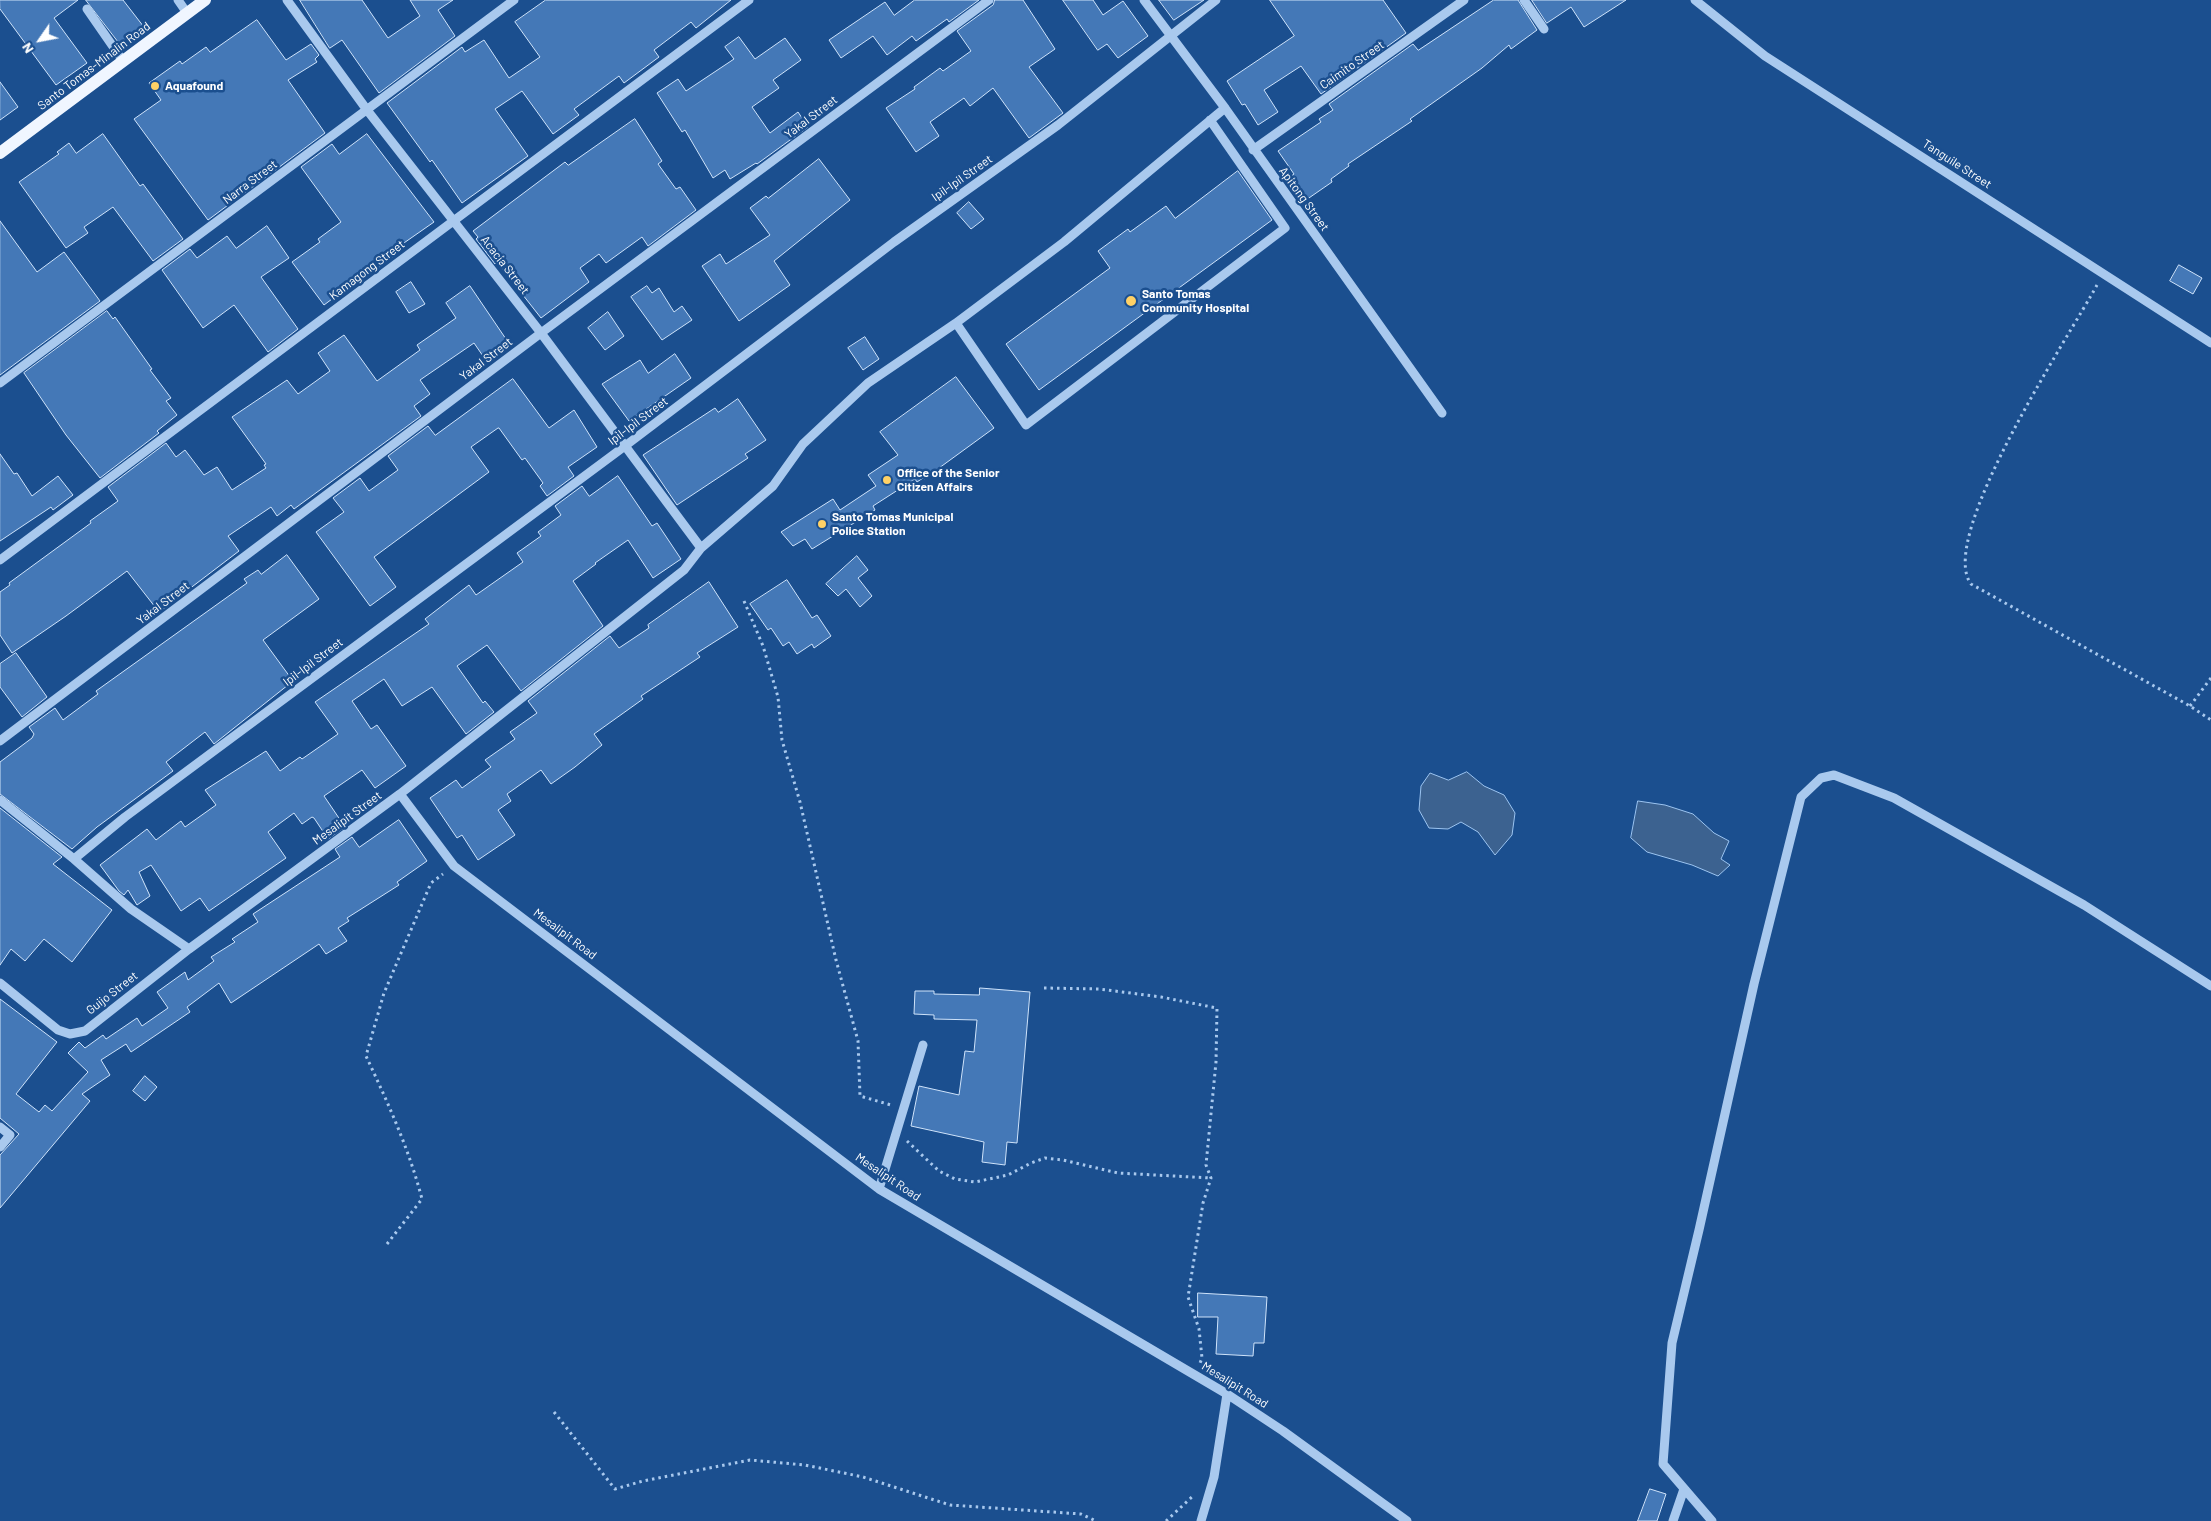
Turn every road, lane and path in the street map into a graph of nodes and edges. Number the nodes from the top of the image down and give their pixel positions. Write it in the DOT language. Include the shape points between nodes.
graph roads {
  1 [pos="178,0"];
  2 [pos="205,0"];
  3 [pos="287,0"];
  4 [pos="514,0"];
  5 [pos="749,0"];
  6 [pos="989,0"];
  7 [pos="1144,0"];
  8 [pos="1216,0"];
  9 [pos="1464,0"];
  10 [pos="1524,0"];
  11 [pos="1695,0"];
  12 [pos="87,9"];
  13 [pos="187,13"];
  14 [pos="1544,29"];
  15 [pos="1170,35"];
  16 [pos="123,62"];
  17 [pos="1225,108"];
  18 [pos="367,110"];
  19 [pos="1210,120"];
  20 [pos="1254,150"];
  21 [pos="0,153"];
  22 [pos="454,220"];
  23 [pos="2104,273"];
  24 [pos="956,323"];
  25 [pos="541,333"];
  26 [pos="2211,343"];
  27 [pos="0,383"];
  28 [pos="1442,413"];
  29 [pos="625,446"];
  30 [pos="700,548"];
  31 [pos="0,560"];
  32 [pos="744,601"];
  33 [pos="2211,678"];
  34 [pos="2190,706"];
  35 [pos="2211,720"];
  36 [pos="0,742"];
  37 [pos="400,794"];
  38 [pos="0,800"];
  39 [pos="74,859"];
  40 [pos="454,866"];
  41 [pos="189,949"];
  42 [pos="0,984"];
  43 [pos="2211,986"];
  44 [pos="1044,988"];
  45 [pos="923,1045"];
  46 [pos="904,1108"];
  47 [pos="0,1127"];
  48 [pos="897,1131"];
  49 [pos="0,1147"];
  50 [pos="1211,1178"];
  51 [pos="879,1189"];
  52 [pos="386,1244"];
  53 [pos="1196,1375"];
  54 [pos="1227,1394"];
  55 [pos="554,1412"];
  56 [pos="1684,1489"];
  57 [pos="1194,1495"];
  58 [pos="1096,1521"];
  59 [pos="1166,1521"];
  60 [pos="1201,1521"];
  61 [pos="1407,1521"];
  62 [pos="1673,1521"];
  63 [pos="1712,1521"];
  1 -- 13 [label="street"];
  2 -- 13 [label="main road, Santo Tomas-Minalin Road"];
  3 -- 18 [label="street, Acacia Street"];
  4 -- 18 [label="street, Narra Street"];
  5 -- 22 [label="street, Kamagong Street"];
  6 -- 25 [label="street, Yakal Street"];
  7 -- 15 [label="street, Apitong Street"];
  8 -- 15 [label="street, Ipil-Ipil Street"];
  9 -- 20 [label="street, Caimito Street"];
  10 -- 14 [label="street"];
  11 -- 23 [label="street, Tanguile Street" via="1765,56"];
  12 -- 16 [label="street"];
  13 -- 16 [label="main road, Santo Tomas-Minalin Road"];
  15 -- 17 [label="street, Apitong Street"];
  15 -- 29 [label="street, Ipil-Ipil Street" via="1058,125 894,242"];
  16 -- 21 [label="main road, Santo Tomas-Minalin Road"];
  17 -- 19 [label="street, Mesalipit Street"];
  17 -- 20 [label="street, Apitong Street"];
  18 -- 22 [label="street, Acacia Street"];
  18 -- 27 [label="street, Narra Street"];
  19 -- 24 [label="street, Mesalipit Street" via="1064,242"];
  19 -- 24 [label="street" via="1285,228 1026,424"];
  20 -- 28 [label="street, Apitong Street"];
  22 -- 25 [label="street, Acacia Street"];
  22 -- 31 [label="street, Kamagong Street"];
  23 -- 26 [label="street, Tanguile Street"];
  23 -- 34 [label="path" via="2014,427 1981,498 1967,541 1965,577 1971,584"];
  24 -- 30 [label="street, Mesalipit Street" via="868,382 803,444 773,486"];
  25 -- 29 [label="street, Acacia Street"];
  25 -- 36 [label="street, Yakal Street"];
  29 -- 30 [label="street, Acacia Street"];
  29 -- 39 [label="street, Ipil-Ipil Street" via="125,817"];
  30 -- 37 [label="street, Mesalipit Street" via="684,570"];
  32 -- 46 [label="path" via="763,646 778,697 782,740 858,1041 860,1096"];
  33 -- 34 [label="path"];
  34 -- 35 [label="path"];
  37 -- 40 [label="street, Mesalipit Road"];
  37 -- 41 [label="street, Mesalipit Street"];
  38 -- 39 [label="street"];
  39 -- 41 [label="street" via="131,909"];
  40 -- 51 [label="street, Mesalipit Road"];
  40 -- 52 [label="path" via="431,883 384,993 366,1056 391,1108 422,1199"];
  41 -- 42 [label="street, Guijo Street" via="85,1031 70,1034 58,1030"];
  43 -- 56 [label="street" via="2084,905 1894,798 1834,775 1821,778 1801,797 1754,984 1672,1343 1663,1464"];
  44 -- 50 [label="path" via="1100,989 1217,1008 1216,1062 1206,1165"];
  45 -- 46 [label="street"];
  46 -- 48 [label="street"];
  47 -- 49 [label="street" via="10,1135"];
  48 -- 50 [label="path" via="939,1171 955,1179 975,1182 1008,1175 1045,1158 1118,1173"];
  48 -- 51 [label="street"];
  50 -- 53 [label="path" via="1203,1203 1188,1297 1199,1329 1202,1358"];
  51 -- 53 [label="street, Mesalipit Road"];
  53 -- 54 [label="street, Mesalipit Road"];
  54 -- 60 [label="street" via="1214,1477"];
  54 -- 61 [label="street, Mesalipit Road"];
  55 -- 58 [label="path" via="615,1489 750,1460 805,1465 863,1477 950,1504 1081,1514"];
  56 -- 62 [label="street"];
  56 -- 63 [label="street"];
  57 -- 59 [label="path"];
}
